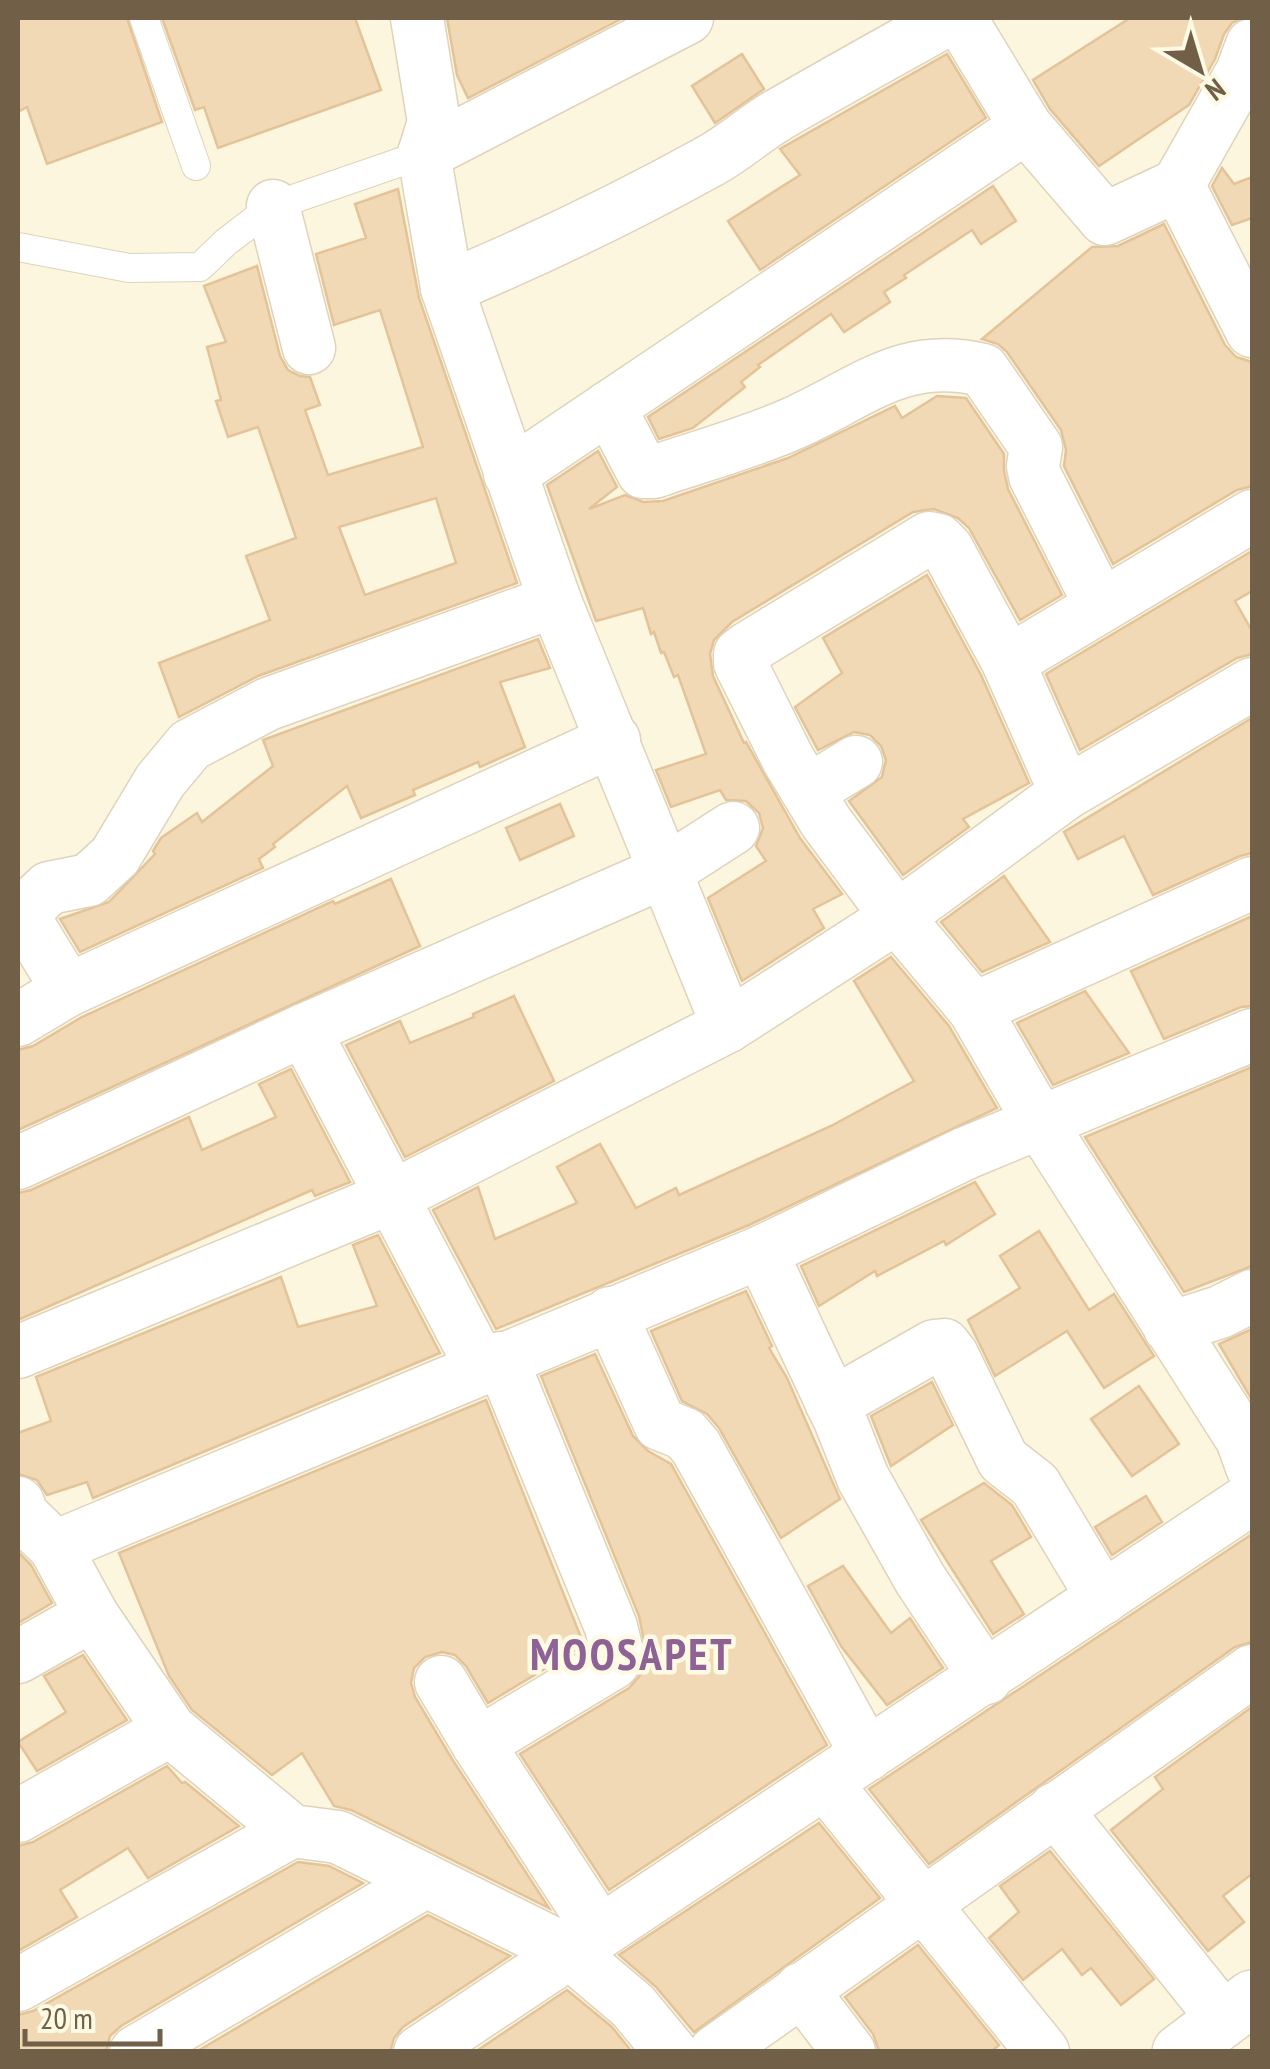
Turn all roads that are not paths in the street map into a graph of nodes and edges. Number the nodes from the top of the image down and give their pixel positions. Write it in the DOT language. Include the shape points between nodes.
graph roads {
  1 [pos="144,18"];
  2 [pos="417,18"];
  3 [pos="688,18"];
  4 [pos="950,18"];
  5 [pos="960,18"];
  6 [pos="1252,45"];
  7 [pos="1026,127"];
  8 [pos="424,154"];
  9 [pos="196,166"];
  10 [pos="1178,185"];
  11 [pos="273,206"];
  12 [pos="18,247"];
  13 [pos="448,288"];
  14 [pos="1252,331"];
  15 [pos="309,348"];
  16 [pos="609,407"];
  17 [pos="510,474"];
  18 [pos="1252,516"];
  19 [pos="556,601"];
  20 [pos="1100,604"];
  21 [pos="1008,662"];
  22 [pos="1252,684"];
  23 [pos="614,740"];
  24 [pos="856,762"];
  25 [pos="808,791"];
  26 [pos="1066,794"];
  27 [pos="733,828"];
  28 [pos="666,871"];
  29 [pos="1252,883"];
  30 [pos="897,917"];
  31 [pos="68,990"];
  32 [pos="974,1009"];
  33 [pos="18,1020"];
  34 [pos="728,1026"];
  35 [pos="304,1030"];
  36 [pos="1252,1035"];
  37 [pos="1040,1124"];
  38 [pos="18,1163"];
  39 [pos="394,1196"];
  40 [pos="761,1252"];
  41 [pos="1252,1296"];
  42 [pos="610,1313"];
  43 [pos="1170,1328"];
  44 [pos="18,1352"];
  45 [pos="491,1362"];
  46 [pos="832,1404"];
  47 [pos="1249,1446"];
  48 [pos="1252,1498"];
  49 [pos="18,1503"];
  50 [pos="55,1547"];
  51 [pos="1104,1598"];
  52 [pos="92,1615"];
  53 [pos="18,1657"];
  54 [pos="1252,1671"];
  55 [pos="986,1678"];
  56 [pos="440,1682"];
  57 [pos="170,1730"];
  58 [pos="478,1744"];
  59 [pos="846,1769"];
  60 [pos="1055,1809"];
  61 [pos="18,1816"];
  62 [pos="292,1831"];
  63 [pos="426,1881"];
  64 [pos="921,1903"];
  65 [pos="583,1940"];
  66 [pos="18,1986"];
  67 [pos="801,1990"];
  68 [pos="1238,2009"];
  69 [pos="136,2052"];
  70 [pos="420,2052"];
  71 [pos="671,2052"];
  72 [pos="715,2052"];
  73 [pos="849,2052"];
  74 [pos="1042,2052"];
  75 [pos="1180,2052"];
  1 -- 9 [label="lane"];
  2 -- 8 [label="street" via="434,122"];
  3 -- 8 [label="street"];
  4 -- 13 [label="street" via="775,117 713,160 579,231"];
  5 -- 7 [label="street"];
  6 -- 10 [label="street"];
  7 -- 10 [label="street" via="1105,219"];
  7 -- 16 [label="street"];
  8 -- 11 [label="lane"];
  8 -- 13 [label="street"];
  10 -- 14 [label="street"];
  11 -- 12 [label="lane" via="200,268 128,268"];
  11 -- 15 [label="street"];
  13 -- 17 [label="street"];
  16 -- 17 [label="street"];
  16 -- 20 [label="street" via="642,472 654,472 791,424 903,370 941,363 983,370 1036,447 1035,476"];
  17 -- 19 [label="street"];
  18 -- 20 [label="street"];
  19 -- 23 [label="street"];
  19 -- 31 [label="street" via="268,704 190,745 115,856 89,880 49,888 29,907 30,926"];
  20 -- 21 [label="street"];
  21 -- 25 [label="street" via="947,549 929,538 748,648 740,663"];
  21 -- 26 [label="street"];
  22 -- 26 [label="street"];
  23 -- 28 [label="street"];
  23 -- 31 [label="street"];
  24 -- 25 [label="street"];
  25 -- 30 [label="street"];
  26 -- 30 [label="street"];
  27 -- 28 [label="street"];
  28 -- 34 [label="street"];
  28 -- 35 [label="street"];
  29 -- 32 [label="street"];
  30 -- 32 [label="street"];
  30 -- 34 [label="street"];
  31 -- 33 [label="street"];
  32 -- 37 [label="street"];
  34 -- 39 [label="street"];
  35 -- 38 [label="street"];
  35 -- 39 [label="street"];
  36 -- 37 [label="street"];
  37 -- 40 [label="street"];
  37 -- 43 [label="street"];
  39 -- 44 [label="street"];
  39 -- 45 [label="street"];
  40 -- 42 [label="street"];
  40 -- 46 [label="street"];
  41 -- 43 [label="street"];
  42 -- 45 [label="street"];
  42 -- 59 [label="street" via="660,1424 686,1434 696,1447"];
  43 -- 47 [label="street"];
  45 -- 50 [label="street"];
  45 -- 58 [label="street" via="618,1656"];
  46 -- 51 [label="street" via="944,1346 1003,1460 1035,1486"];
  46 -- 55 [label="street" via="863,1478"];
  48 -- 51 [label="street"];
  49 -- 50 [label="street"];
  50 -- 52 [label="street"];
  51 -- 55 [label="street"];
  52 -- 53 [label="street"];
  52 -- 57 [label="street"];
  54 -- 60 [label="street"];
  55 -- 59 [label="street"];
  56 -- 58 [label="street"];
  57 -- 61 [label="street"];
  57 -- 62 [label="street"];
  58 -- 65 [label="street"];
  59 -- 64 [label="street"];
  59 -- 65 [label="street"];
  60 -- 64 [label="street"];
  60 -- 68 [label="street"];
  62 -- 63 [label="street" via="338,1837"];
  62 -- 66 [label="street"];
  63 -- 65 [label="street"];
  63 -- 69 [label="street"];
  64 -- 67 [label="street"];
  64 -- 74 [label="street"];
  65 -- 70 [label="street"];
  65 -- 71 [label="street"];
  67 -- 72 [label="street"];
  67 -- 73 [label="street"];
  68 -- 75 [label="street"];
}
